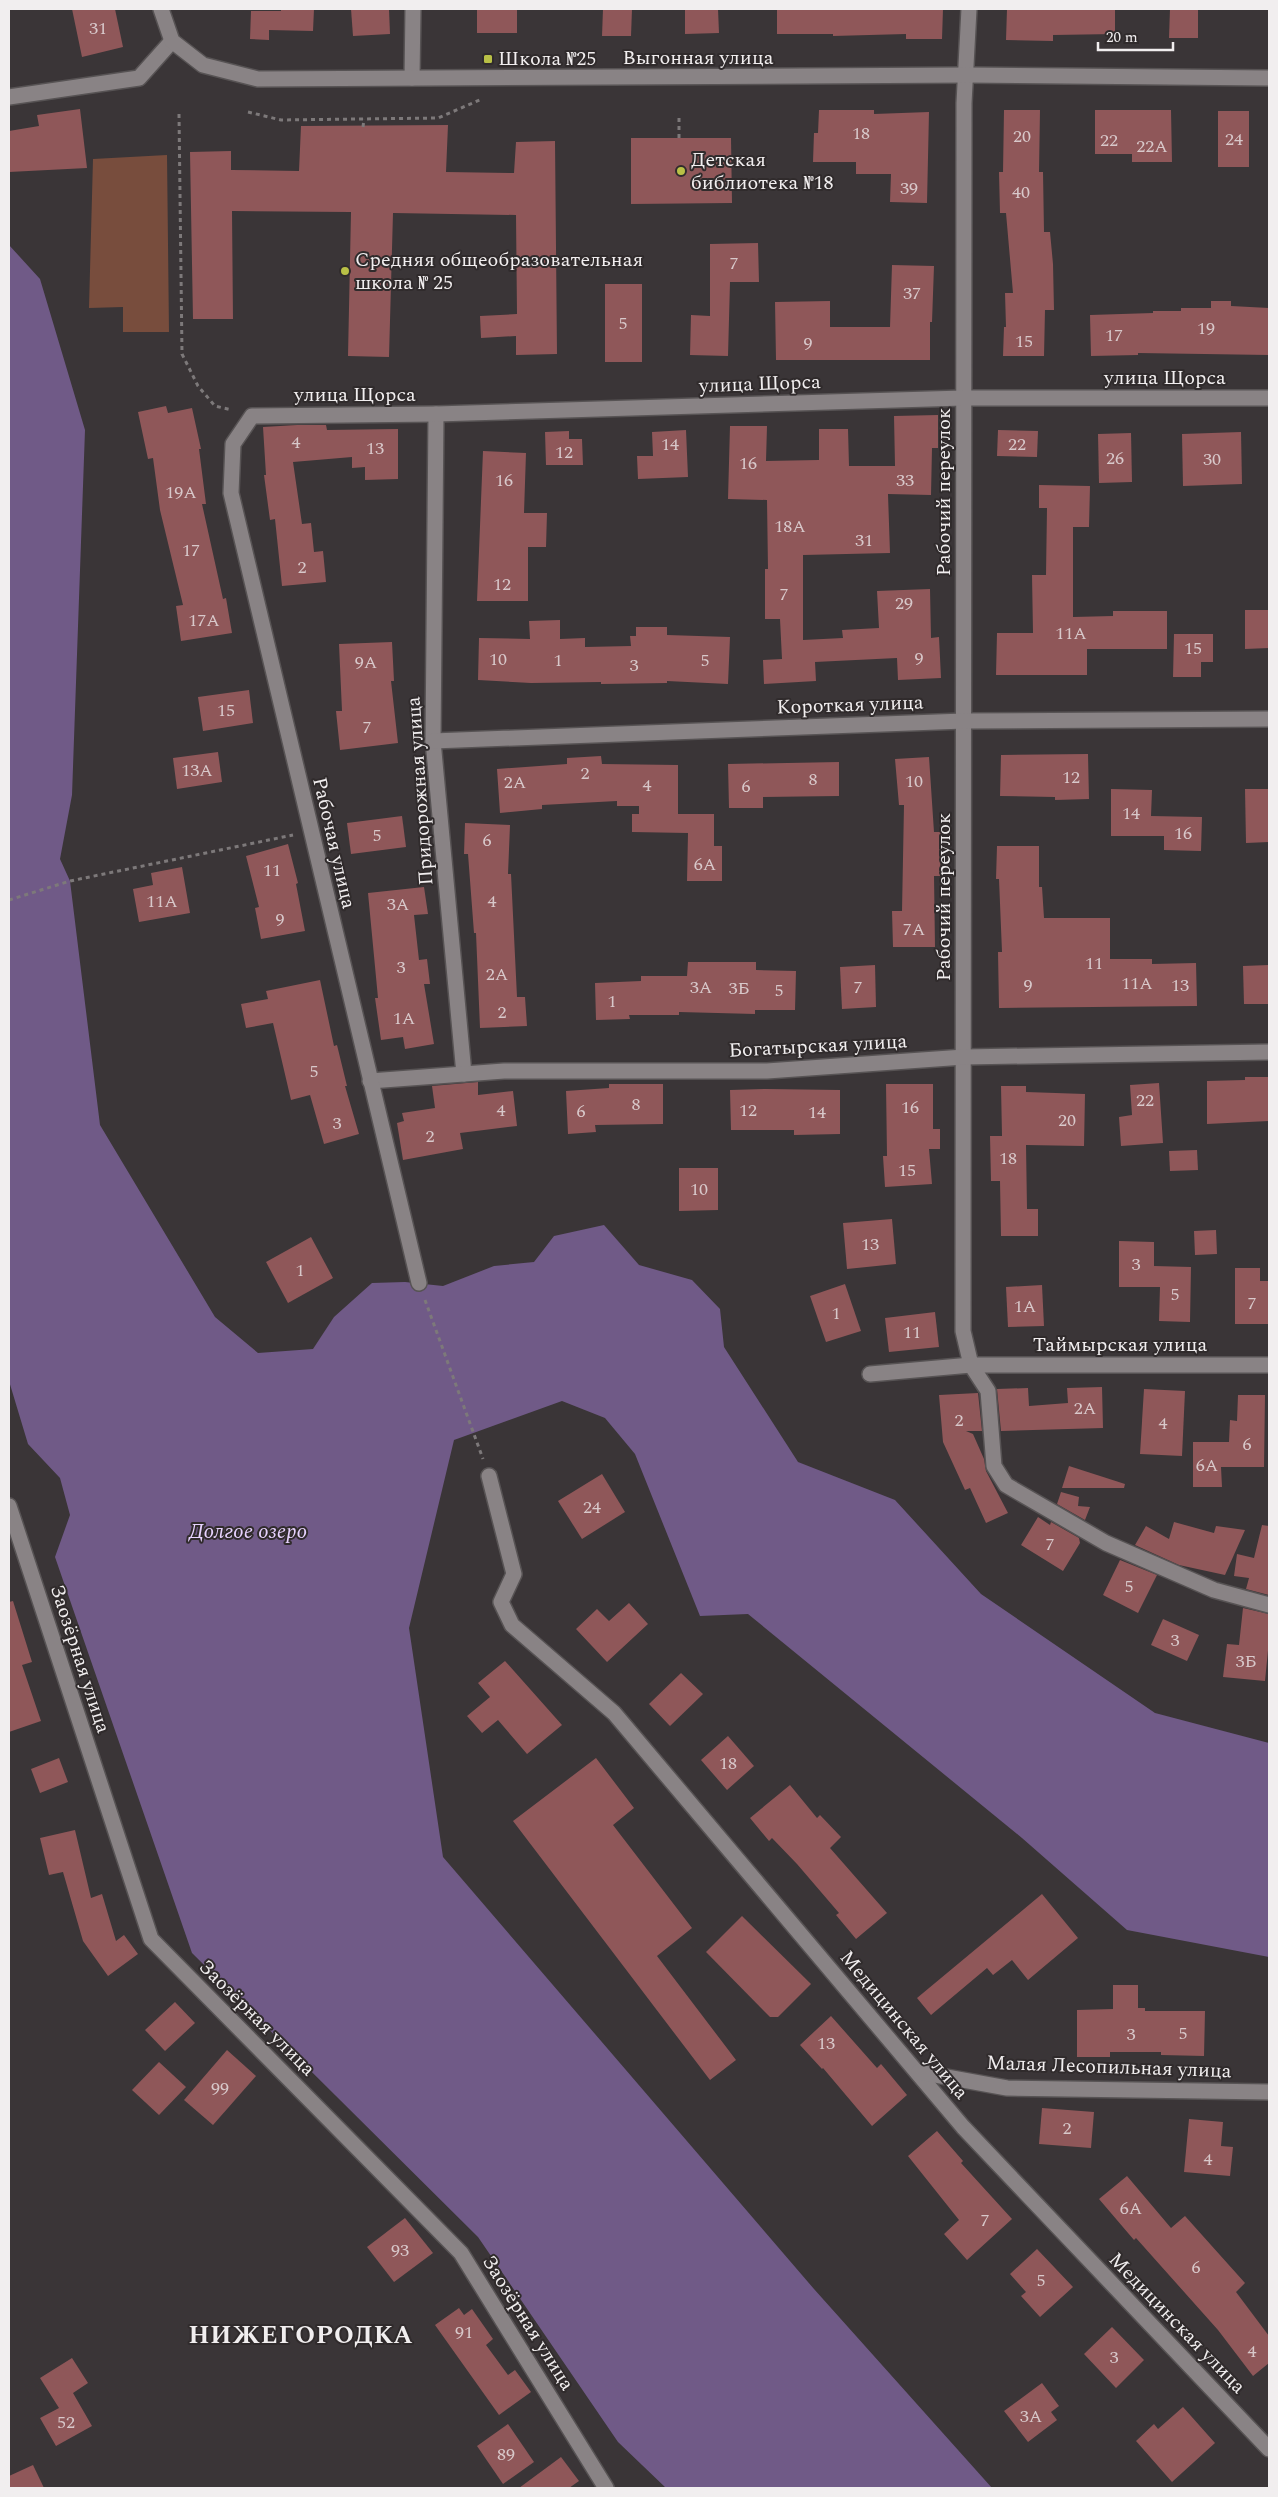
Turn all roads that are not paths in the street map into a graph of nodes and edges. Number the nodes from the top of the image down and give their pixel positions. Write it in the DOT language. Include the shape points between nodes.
graph roads {
  1 [pos="161,9"];
  2 [pos="413,9"];
  3 [pos="969,9"];
  4 [pos="172,41"];
  5 [pos="967,75"];
  6 [pos="412,78"];
  7 [pos="1269,78"];
  8 [pos="9,96"];
  9 [pos="963,398"];
  10 [pos="1269,398"];
  11 [pos="436,414"];
  12 [pos="252,416"];
  13 [pos="1269,720"];
  14 [pos="964,721"];
  15 [pos="433,741"];
  16 [pos="1269,1052"];
  17 [pos="964,1056"];
  18 [pos="464,1074"];
  19 [pos="370,1081"];
  20 [pos="419,1283"];
  21 [pos="971,1365"];
  22 [pos="1269,1366"];
  23 [pos="870,1374"];
  24 [pos="489,1476"];
  25 [pos="9,1506"];
  26 [pos="1269,1605"];
  27 [pos="919,2072"];
  28 [pos="1269,2092"];
  29 [pos="1269,2449"];
  30 [pos="606,2488"];
  1 -- 4 [label="street"];
  2 -- 6 [label="street"];
  3 -- 5 [label="street, Рабочий переулок"];
  4 -- 6 [label="street, Выгонная улица" via="203,65 258,79"];
  4 -- 8 [label="street" via="139,78"];
  5 -- 6 [label="street, Выгонная улица"];
  5 -- 7 [label="street, Выгонная улица"];
  5 -- 9 [label="street, Рабочий переулок" via="964,103"];
  9 -- 10 [label="street, улица Щорса"];
  9 -- 11 [label="street, улица Щорса"];
  9 -- 14 [label="street, Рабочий переулок"];
  11 -- 12 [label="street, улица Щорса"];
  11 -- 15 [label="street, Придорожная улица"];
  12 -- 19 [label="street, Рабочая улица" via="233,444 231,493"];
  13 -- 14 [label="street, Короткая улица"];
  14 -- 15 [label="street, Короткая улица"];
  14 -- 17 [label="street, Рабочий переулок"];
  15 -- 18 [label="street, Придорожная улица"];
  16 -- 17 [label="street, Богатырская улица"];
  17 -- 18 [label="street, Богатырская улица" via="767,1071 504,1071"];
  17 -- 21 [label="street, Рабочий переулок" via="963,1331"];
  18 -- 19 [label="street, Богатырская улица"];
  19 -- 20 [label="street, Рабочая улица"];
  21 -- 22 [label="street, Таймырская улица"];
  21 -- 23 [label="street, Таймырская улица"];
  21 -- 26 [label="street, Рабочий переулок" via="988,1391 994,1466 1006,1485 1106,1543 1214,1590"];
  24 -- 27 [label="street, Медицинская улица" via="514,1574 501,1602 512,1625 614,1713"];
  25 -- 30 [label="street, Заозёрная улица" via="151,1939 461,2253"];
  27 -- 28 [label="street, Малая Лесопильная улица" via="1007,2088"];
  27 -- 29 [label="street, Медицинская улица" via="963,2127"];
}
